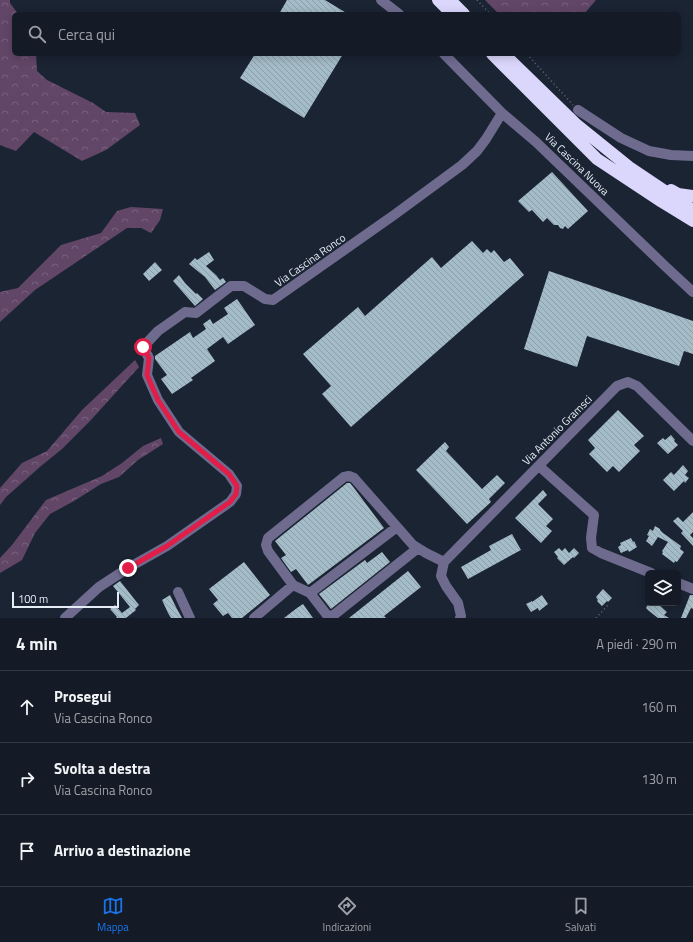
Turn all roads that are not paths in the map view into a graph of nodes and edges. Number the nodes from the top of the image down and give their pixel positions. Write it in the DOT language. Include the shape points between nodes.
graph roads {
  1 [pos="381,0"];
  2 [pos="438,0"];
  3 [pos="450,0"];
  4 [pos="396,12"];
  5 [pos="450,12"];
  6 [pos="462,12"];
  7 [pos="446,56"];
  8 [pos="494,56"];
  9 [pos="506,56"];
  10 [pos="578,110"];
  11 [pos="502,113"];
  12 [pos="584,131"];
  13 [pos="693,156"];
  14 [pos="693,196"];
  15 [pos="693,210"];
  16 [pos="693,222"];
  17 [pos="693,292"];
  18 [pos="693,441"];
  19 [pos="539,466"];
  20 [pos="397,527"];
  21 [pos="418,548"];
  22 [pos="444,562"];
  23 [pos="645,571"];
  24 [pos="681,584"];
  25 [pos="293,585"];
  26 [pos="693,589"];
  27 [pos="178,592"];
  28 [pos="310,593"];
  29 [pos="65,618"];
  30 [pos="190,618"];
  31 [pos="254,618"];
  32 [pos="460,618"];
  1 -- 4 [label="street"];
  2 -- 5 [label="highway"];
  3 -- 6 [label="highway"];
  7 -- 11 [label="street, Via Cascina Nuova"];
  8 -- 16 [label="highway" via="597,159"];
  9 -- 12 [label="highway"];
  10 -- 13 [label="street" via="621,138 649,151"];
  11 -- 17 [label="street, Via Cascina Nuova" via="536,142"];
  11 -- 29 [label="street, Via Cascina Ronco" via="477,151 462,165 273,300 265,299 244,286 231,286 196,313 185,312 158,331 143,347 149,358 147,375 168,416 179,432 229,474 237,486 236,494 230,502 173,542 99,587"];
  12 -- 14 [label="highway" via="678,194"];
  12 -- 15 [label="highway" via="629,167"];
  18 -- 19 [label="street, Via Antonio Gramsci" via="637,386 628,382 618,386"];
  19 -- 22 [label="street, Via Antonio Gramsci"];
  19 -- 23 [label="street" via="594,515 592,548"];
  20 -- 21 [label="street"];
  20 -- 25 [label="street" via="354,478 344,477 268,538 268,550"];
  20 -- 28 [label="street"];
  21 -- 22 [label="street"];
  21 -- 28 [label="street" via="331,616 327,615"];
  22 -- 32 [label="street" via="441,576 458,603"];
  24 -- 26 [label="street"];
  25 -- 28 [label="street"];
  25 -- 31 [label="street"];
  27 -- 30 [label="street"];
}
